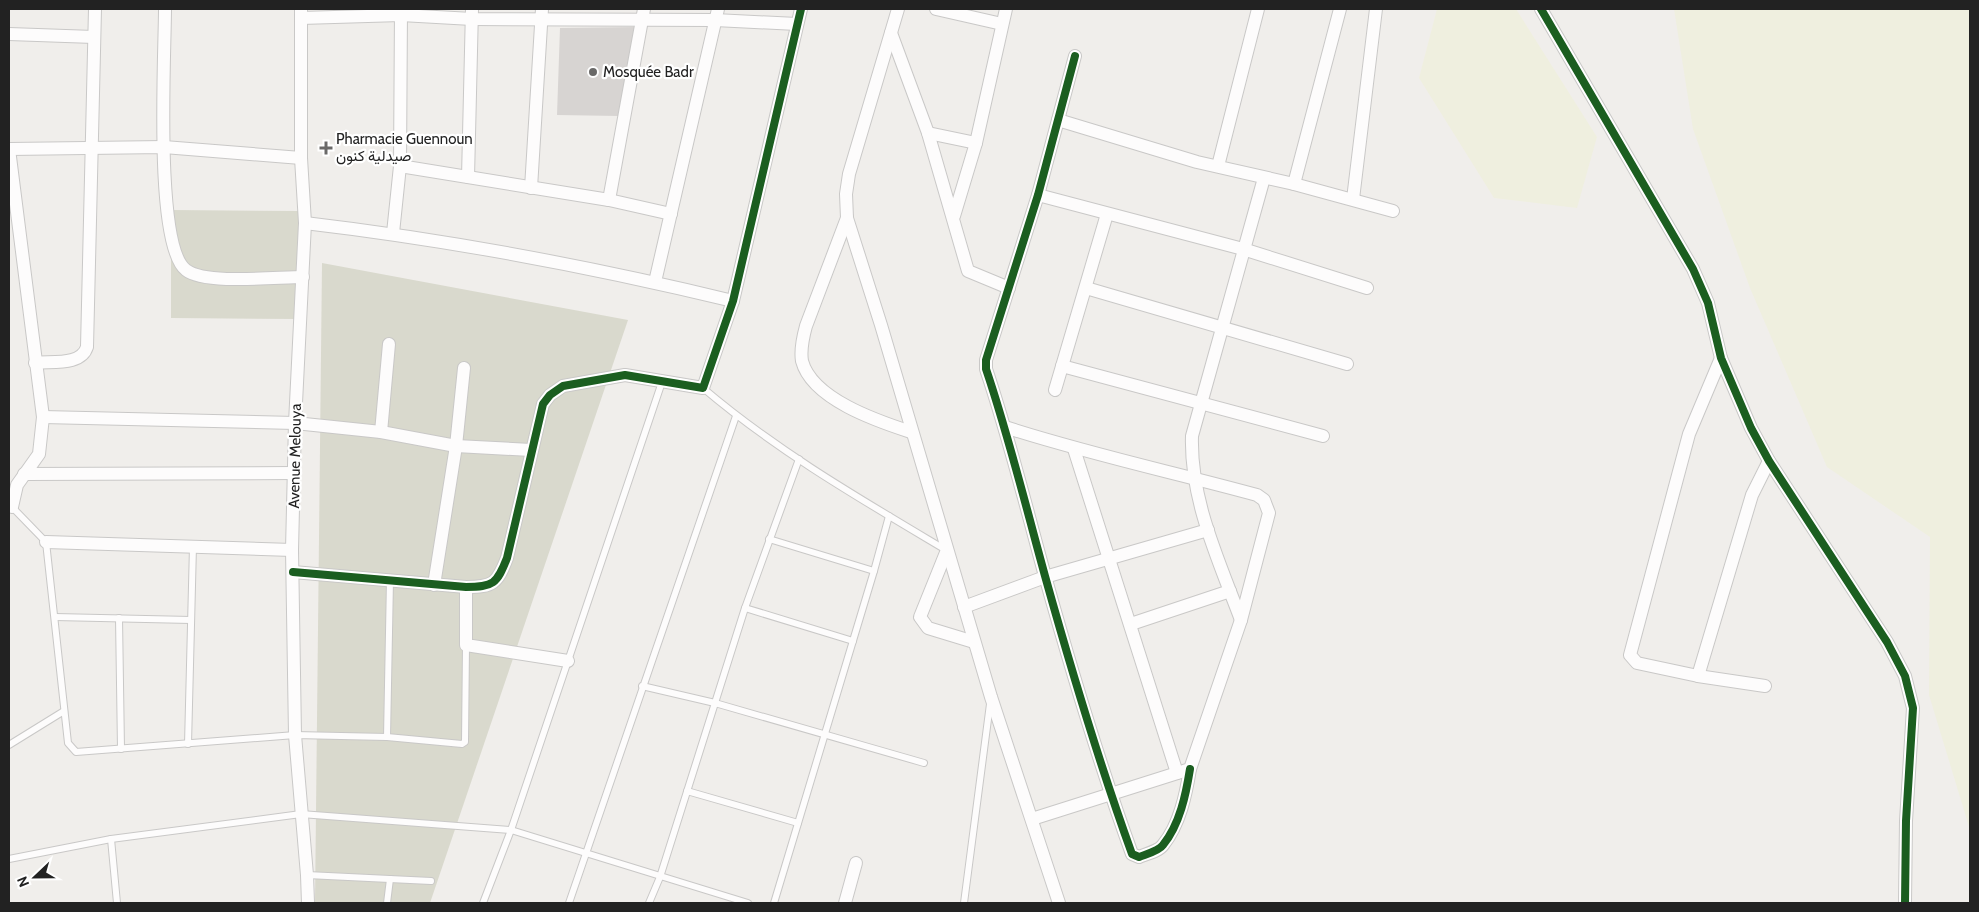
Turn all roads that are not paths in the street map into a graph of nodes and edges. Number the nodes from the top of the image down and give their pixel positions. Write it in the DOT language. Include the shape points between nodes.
graph roads {
  1 [pos="95,9"];
  2 [pos="165,9"];
  3 [pos="801,9"];
  4 [pos="898,9"];
  5 [pos="936,9"];
  6 [pos="1006,9"];
  7 [pos="1258,9"];
  8 [pos="1340,9"];
  9 [pos="1376,9"];
  10 [pos="1541,9"];
  11 [pos="401,12"];
  12 [pos="301,13"];
  13 [pos="542,13"];
  14 [pos="472,14"];
  15 [pos="717,14"];
  16 [pos="643,15"];
  17 [pos="797,24"];
  18 [pos="1002,24"];
  19 [pos="891,32"];
  20 [pos="9,34"];
  21 [pos="94,37"];
  22 [pos="1075,56"];
  23 [pos="1058,120"];
  24 [pos="928,133"];
  25 [pos="976,143"];
  26 [pos="164,147"];
  27 [pos="90,148"];
  28 [pos="9,149"];
  29 [pos="301,158"];
  30 [pos="400,166"];
  31 [pos="1218,166"];
  32 [pos="468,177"];
  33 [pos="1264,178"];
  34 [pos="1294,184"];
  35 [pos="531,188"];
  36 [pos="1038,195"];
  37 [pos="1353,199"];
  38 [pos="609,200"];
  39 [pos="1392,211"];
  40 [pos="671,214"];
  41 [pos="1107,214"];
  42 [pos="954,216"];
  43 [pos="847,218"];
  44 [pos="305,223"];
  45 [pos="393,233"];
  46 [pos="1243,249"];
  47 [pos="302,277"];
  48 [pos="655,282"];
  49 [pos="1008,288"];
  50 [pos="1086,288"];
  51 [pos="1367,288"];
  52 [pos="733,301"];
  53 [pos="1222,329"];
  54 [pos="389,344"];
  55 [pos="1721,358"];
  56 [pos="35,363"];
  57 [pos="1347,364"];
  58 [pos="1062,366"];
  59 [pos="464,368"];
  60 [pos="663,379"];
  61 [pos="703,388"];
  62 [pos="1054,390"];
  63 [pos="1200,403"];
  64 [pos="736,416"];
  65 [pos="43,417"];
  66 [pos="295,423"];
  67 [pos="1005,428"];
  68 [pos="380,432"];
  69 [pos="911,432"];
  70 [pos="1323,436"];
  71 [pos="456,446"];
  72 [pos="1074,449"];
  73 [pos="531,450"];
  74 [pos="799,459"];
  75 [pos="1769,461"];
  76 [pos="294,473"];
  77 [pos="24,474"];
  78 [pos="1193,477"];
  79 [pos="10,507"];
  80 [pos="889,516"];
  81 [pos="1208,530"];
  82 [pos="769,539"];
  83 [pos="46,542"];
  84 [pos="193,546"];
  85 [pos="292,550"];
  86 [pos="947,550"];
  87 [pos="1110,559"];
  88 [pos="874,571"];
  89 [pos="293,572"];
  90 [pos="1045,577"];
  91 [pos="390,579"];
  92 [pos="434,585"];
  93 [pos="466,587"];
  94 [pos="1230,591"];
  95 [pos="964,607"];
  96 [pos="746,608"];
  97 [pos="55,617"];
  98 [pos="119,618"];
  99 [pos="191,620"];
  100 [pos="1240,620"];
  101 [pos="1131,624"];
  102 [pos="853,641"];
  103 [pos="974,642"];
  104 [pos="466,645"];
  105 [pos="568,661"];
  106 [pos="1698,676"];
  107 [pos="642,686"];
  108 [pos="1765,686"];
  109 [pos="991,697"];
  110 [pos="715,703"];
  111 [pos="64,710"];
  112 [pos="295,735"];
  113 [pos="824,735"];
  114 [pos="387,737"];
  115 [pos="188,744"];
  116 [pos="9,745"];
  117 [pos="122,749"];
  118 [pos="924,763"];
  119 [pos="1190,768"];
  120 [pos="1177,773"];
  121 [pos="687,791"];
  122 [pos="1110,794"];
  123 [pos="301,814"];
  124 [pos="1032,819"];
  125 [pos="798,823"];
  126 [pos="510,830"];
  127 [pos="111,839"];
  128 [pos="586,852"];
  129 [pos="9,859"];
  130 [pos="856,863"];
  131 [pos="308,875"];
  132 [pos="660,877"];
  133 [pos="390,879"];
  134 [pos="431,881"];
  135 [pos="117,903"];
  136 [pos="308,903"];
  137 [pos="387,903"];
  138 [pos="483,903"];
  139 [pos="569,903"];
  140 [pos="649,903"];
  141 [pos="748,903"];
  142 [pos="774,903"];
  143 [pos="845,903"];
  144 [pos="964,903"];
  145 [pos="1059,903"];
  146 [pos="1905,903"];
  1 -- 21 [label="street"];
  2 -- 26 [label="street"];
  3 -- 17 [label="street"];
  4 -- 19 [label="street"];
  5 -- 18 [label="street"];
  6 -- 18 [label="street"];
  7 -- 31 [label="street"];
  8 -- 34 [label="street"];
  9 -- 37 [label="street"];
  10 -- 55 [label="street" via="1693,269 1708,303"];
  11 -- 12 [label="street"];
  11 -- 14 [label="street"];
  11 -- 30 [label="street"];
  12 -- 29 [label="street, Avenue Melouya"];
  13 -- 14 [label="street"];
  13 -- 16 [label="street"];
  13 -- 35 [label="street"];
  14 -- 32 [label="street"];
  15 -- 16 [label="street"];
  15 -- 17 [label="street"];
  15 -- 40 [label="street"];
  16 -- 38 [label="street"];
  17 -- 52 [label="street"];
  18 -- 25 [label="street"];
  19 -- 24 [label="street"];
  19 -- 43 [label="street" via="849,174"];
  20 -- 21 [label="street"];
  21 -- 27 [label="street"];
  22 -- 23 [label="street"];
  23 -- 31 [label="street"];
  23 -- 36 [label="street"];
  24 -- 25 [label="street"];
  24 -- 42 [label="street"];
  25 -- 42 [label="street"];
  26 -- 27 [label="street"];
  26 -- 29 [label="street"];
  26 -- 47 [label="street" via="171,239 186,270 215,279"];
  27 -- 28 [label="street"];
  27 -- 56 [label="street" via="85,354 78,360"];
  28 -- 56 [label="street"];
  29 -- 44 [label="street, Avenue Melouya"];
  30 -- 32 [label="street"];
  30 -- 45 [label="street"];
  31 -- 33 [label="street"];
  32 -- 35 [label="street"];
  33 -- 34 [label="street"];
  33 -- 46 [label="street"];
  34 -- 37 [label="street"];
  35 -- 38 [label="street"];
  36 -- 41 [label="street"];
  36 -- 49 [label="street"];
  37 -- 39 [label="street"];
  38 -- 40 [label="street"];
  40 -- 48 [label="street"];
  41 -- 46 [label="street"];
  41 -- 50 [label="street"];
  42 -- 49 [label="street" via="968,271"];
  43 -- 69 [label="street"];
  43 -- 69 [label="street" via="806,326 801,344 802,360 809,377 840,403 867,417"];
  44 -- 45 [label="street"];
  44 -- 47 [label="street, Avenue Melouya"];
  45 -- 48 [label="street"];
  46 -- 51 [label="street"];
  46 -- 53 [label="street"];
  47 -- 66 [label="street, Avenue Melouya"];
  48 -- 52 [label="street"];
  49 -- 67 [label="street" via="986,360"];
  50 -- 53 [label="street"];
  50 -- 58 [label="street"];
  52 -- 61 [label="street"];
  53 -- 57 [label="street"];
  53 -- 63 [label="street"];
  54 -- 68 [label="street"];
  55 -- 75 [label="street"];
  55 -- 106 [label="street" via="1689,434 1630,655 1637,663"];
  56 -- 65 [label="street"];
  58 -- 62 [label="street"];
  58 -- 63 [label="street"];
  59 -- 71 [label="street"];
  60 -- 61 [label="street"];
  60 -- 73 [label="street" via="625,375 564,386 543,404"];
  60 -- 105 [label="lane"];
  61 -- 64 [label="lane"];
  63 -- 70 [label="street"];
  63 -- 78 [label="street" via="1192,436"];
  64 -- 74 [label="lane"];
  64 -- 107 [label="lane"];
  65 -- 66 [label="street"];
  65 -- 77 [label="street" via="39,454"];
  66 -- 68 [label="street"];
  66 -- 76 [label="street, Avenue Melouya"];
  67 -- 72 [label="street"];
  67 -- 90 [label="street"];
  68 -- 71 [label="street"];
  69 -- 86 [label="street"];
  71 -- 73 [label="street"];
  71 -- 92 [label="street"];
  72 -- 78 [label="street"];
  72 -- 87 [label="street"];
  73 -- 93 [label="street" via="502,573 485,587"];
  74 -- 80 [label="lane"];
  74 -- 82 [label="lane"];
  75 -- 106 [label="street" via="1752,495"];
  75 -- 146 [label="street" via="1887,642 1905,676 1913,708"];
  76 -- 77 [label="street"];
  76 -- 85 [label="street, Avenue Melouya"];
  77 -- 79 [label="street" via="16,485"];
  78 -- 81 [label="street"];
  78 -- 100 [label="street" via="1257,495 1264,500 1269,513"];
  79 -- 83 [label="lane"];
  80 -- 86 [label="lane"];
  80 -- 88 [label="lane"];
  81 -- 87 [label="street"];
  81 -- 94 [label="street"];
  82 -- 88 [label="lane"];
  82 -- 96 [label="lane"];
  83 -- 84 [label="street"];
  83 -- 97 [label="lane"];
  84 -- 85 [label="street"];
  84 -- 99 [label="lane"];
  85 -- 89 [label="street, Avenue Melouya"];
  86 -- 95 [label="street"];
  86 -- 103 [label="street" via="920,617 928,628"];
  87 -- 90 [label="street"];
  87 -- 101 [label="street"];
  88 -- 102 [label="lane"];
  89 -- 91 [label="street"];
  89 -- 112 [label="street, Avenue Melouya"];
  90 -- 95 [label="street"];
  90 -- 122 [label="street"];
  91 -- 92 [label="street"];
  91 -- 114 [label="lane"];
  92 -- 93 [label="street"];
  93 -- 104 [label="street"];
  94 -- 100 [label="street"];
  94 -- 101 [label="street"];
  95 -- 103 [label="street"];
  96 -- 102 [label="lane"];
  96 -- 110 [label="lane"];
  97 -- 98 [label="lane"];
  97 -- 111 [label="lane"];
  98 -- 99 [label="lane"];
  98 -- 117 [label="lane"];
  99 -- 115 [label="lane"];
  100 -- 119 [label="street"];
  101 -- 120 [label="street"];
  102 -- 113 [label="lane"];
  103 -- 109 [label="street"];
  104 -- 105 [label="street"];
  104 -- 114 [label="lane" via="464,743 455,745"];
  105 -- 126 [label="lane"];
  106 -- 108 [label="street"];
  107 -- 110 [label="lane"];
  107 -- 128 [label="lane"];
  109 -- 124 [label="street"];
  109 -- 144 [label="lane"];
  110 -- 113 [label="lane"];
  110 -- 121 [label="lane"];
  111 -- 116 [label="lane"];
  111 -- 117 [label="lane" via="68,743 76,752"];
  112 -- 114 [label="lane"];
  112 -- 115 [label="lane"];
  112 -- 123 [label="street, Avenue Melouya"];
  113 -- 118 [label="lane"];
  113 -- 125 [label="lane"];
  115 -- 117 [label="lane"];
  119 -- 120 [label="street"];
  119 -- 122 [label="street" via="1186,794 1166,840 1162,846 1140,858 1132,854"];
  120 -- 122 [label="street"];
  121 -- 125 [label="lane"];
  121 -- 132 [label="lane"];
  122 -- 124 [label="street"];
  123 -- 126 [label="lane"];
  123 -- 127 [label="lane"];
  123 -- 131 [label="street, Avenue Melouya"];
  124 -- 145 [label="street"];
  125 -- 142 [label="lane"];
  126 -- 128 [label="lane"];
  126 -- 138 [label="lane"];
  127 -- 129 [label="lane"];
  127 -- 135 [label="lane"];
  128 -- 132 [label="lane"];
  128 -- 139 [label="lane"];
  130 -- 143 [label="street"];
  131 -- 133 [label="lane"];
  131 -- 136 [label="street, Avenue Melouya"];
  132 -- 140 [label="lane"];
  132 -- 141 [label="lane"];
  133 -- 134 [label="lane"];
  133 -- 137 [label="lane"];
}
